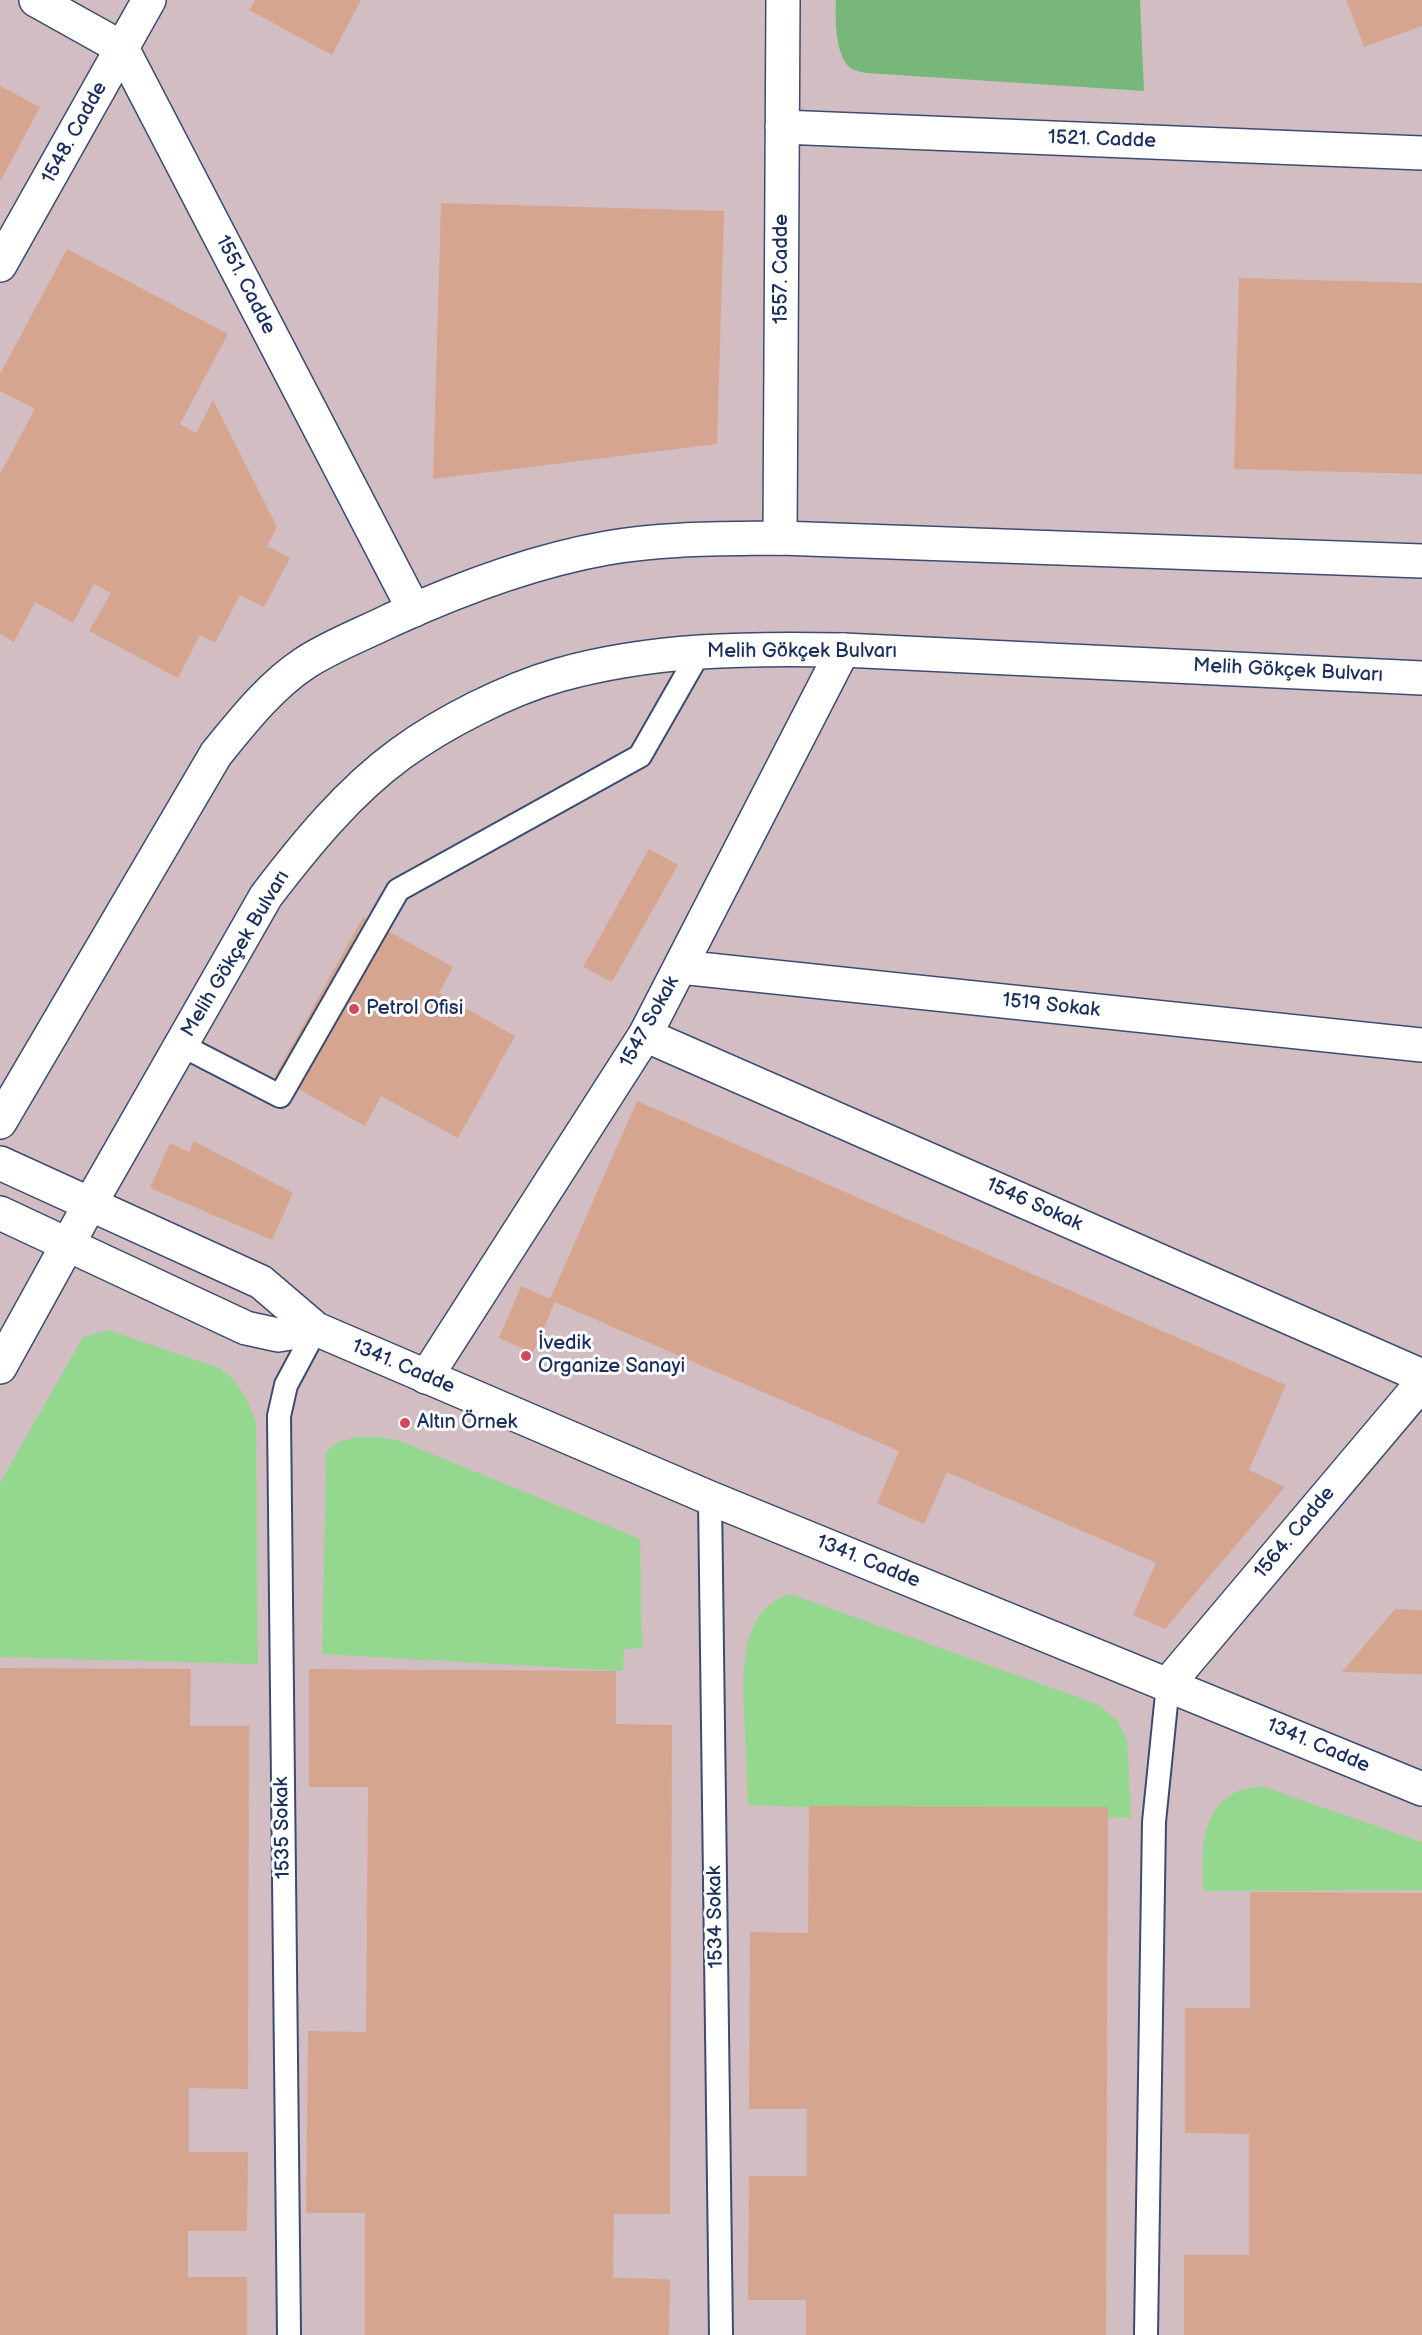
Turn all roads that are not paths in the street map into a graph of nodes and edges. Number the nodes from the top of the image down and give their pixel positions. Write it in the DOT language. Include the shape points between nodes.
graph roads {
  1 [pos="36,0"];
  2 [pos="149,0"];
  3 [pos="783,0"];
  4 [pos="122,48"];
  5 [pos="782,127"];
  6 [pos="1422,153"];
  7 [pos="0,265"];
  8 [pos="780,538"];
  9 [pos="1422,561"];
  10 [pos="414,610"];
  11 [pos="843,650"];
  12 [pos="700,651"];
  13 [pos="1422,678"];
  14 [pos="680,967"];
  15 [pos="645,1035"];
  16 [pos="181,1045"];
  17 [pos="1422,1045"];
  18 [pos="0,1122"];
  19 [pos="0,1163"];
  20 [pos="90,1204"];
  21 [pos="0,1213"];
  22 [pos="68,1245"];
  23 [pos="316,1329"];
  24 [pos="0,1368"];
  25 [pos="1422,1376"];
  26 [pos="426,1377"];
  27 [pos="1422,1383"];
  28 [pos="710,1498"];
  29 [pos="1168,1684"];
  30 [pos="1422,1790"];
  31 [pos="289,2335"];
  32 [pos="721,2335"];
  33 [pos="1146,2335"];
  1 -- 4 [label="street"];
  2 -- 4 [label="street, 1548. Cadde"];
  3 -- 5 [label="street, 1557. Cadde"];
  4 -- 7 [label="street, 1548. Cadde"];
  4 -- 10 [label="street, 1551. Cadde"];
  5 -- 6 [label="street, 1521. Cadde"];
  5 -- 8 [label="street, 1557. Cadde"];
  8 -- 9 [label="street"];
  8 -- 10 [label="street" via="702,539 606,548 506,575"];
  10 -- 18 [label="street" via="305,663 246,717 216,754"];
  11 -- 12 [label="street, Melih Gökçek Bulvarı"];
  11 -- 13 [label="street, Melih Gökçek Bulvarı"];
  11 -- 14 [label="street, 1547 Sokak"];
  12 -- 16 [label="street, Melih Gökçek Bulvarı" via="558,675 446,724 399,755 348,800 266,896"];
  12 -- 16 [label="lane" via="640,756 398,890 280,1096"];
  14 -- 15 [label="street, 1547 Sokak"];
  14 -- 17 [label="street, 1519 Sokak"];
  15 -- 25 [label="street, 1546 Sokak"];
  15 -- 26 [label="street, 1547 Sokak"];
  16 -- 20 [label="street, Melih Gökçek Bulvarı"];
  19 -- 20 [label="street, 1341. Cadde"];
  20 -- 22 [label="street, Melih Gökçek Bulvarı"];
  20 -- 23 [label="street, 1341. Cadde" via="261,1282"];
  21 -- 22 [label="street"];
  22 -- 23 [label="street" via="246,1328 278,1335"];
  22 -- 24 [label="street, Melih Gökçek Bulvarı"];
  23 -- 26 [label="street, 1341. Cadde"];
  23 -- 31 [label="lane, 1535 Sokak" via="286,1385 279,1416"];
  26 -- 28 [label="street, 1341. Cadde"];
  27 -- 29 [label="street, 1564. Cadde"];
  28 -- 29 [label="street, 1341. Cadde"];
  28 -- 32 [label="lane, 1534 Sokak"];
  29 -- 30 [label="street, 1341. Cadde"];
  29 -- 33 [label="lane" via="1154,1822"];
}
